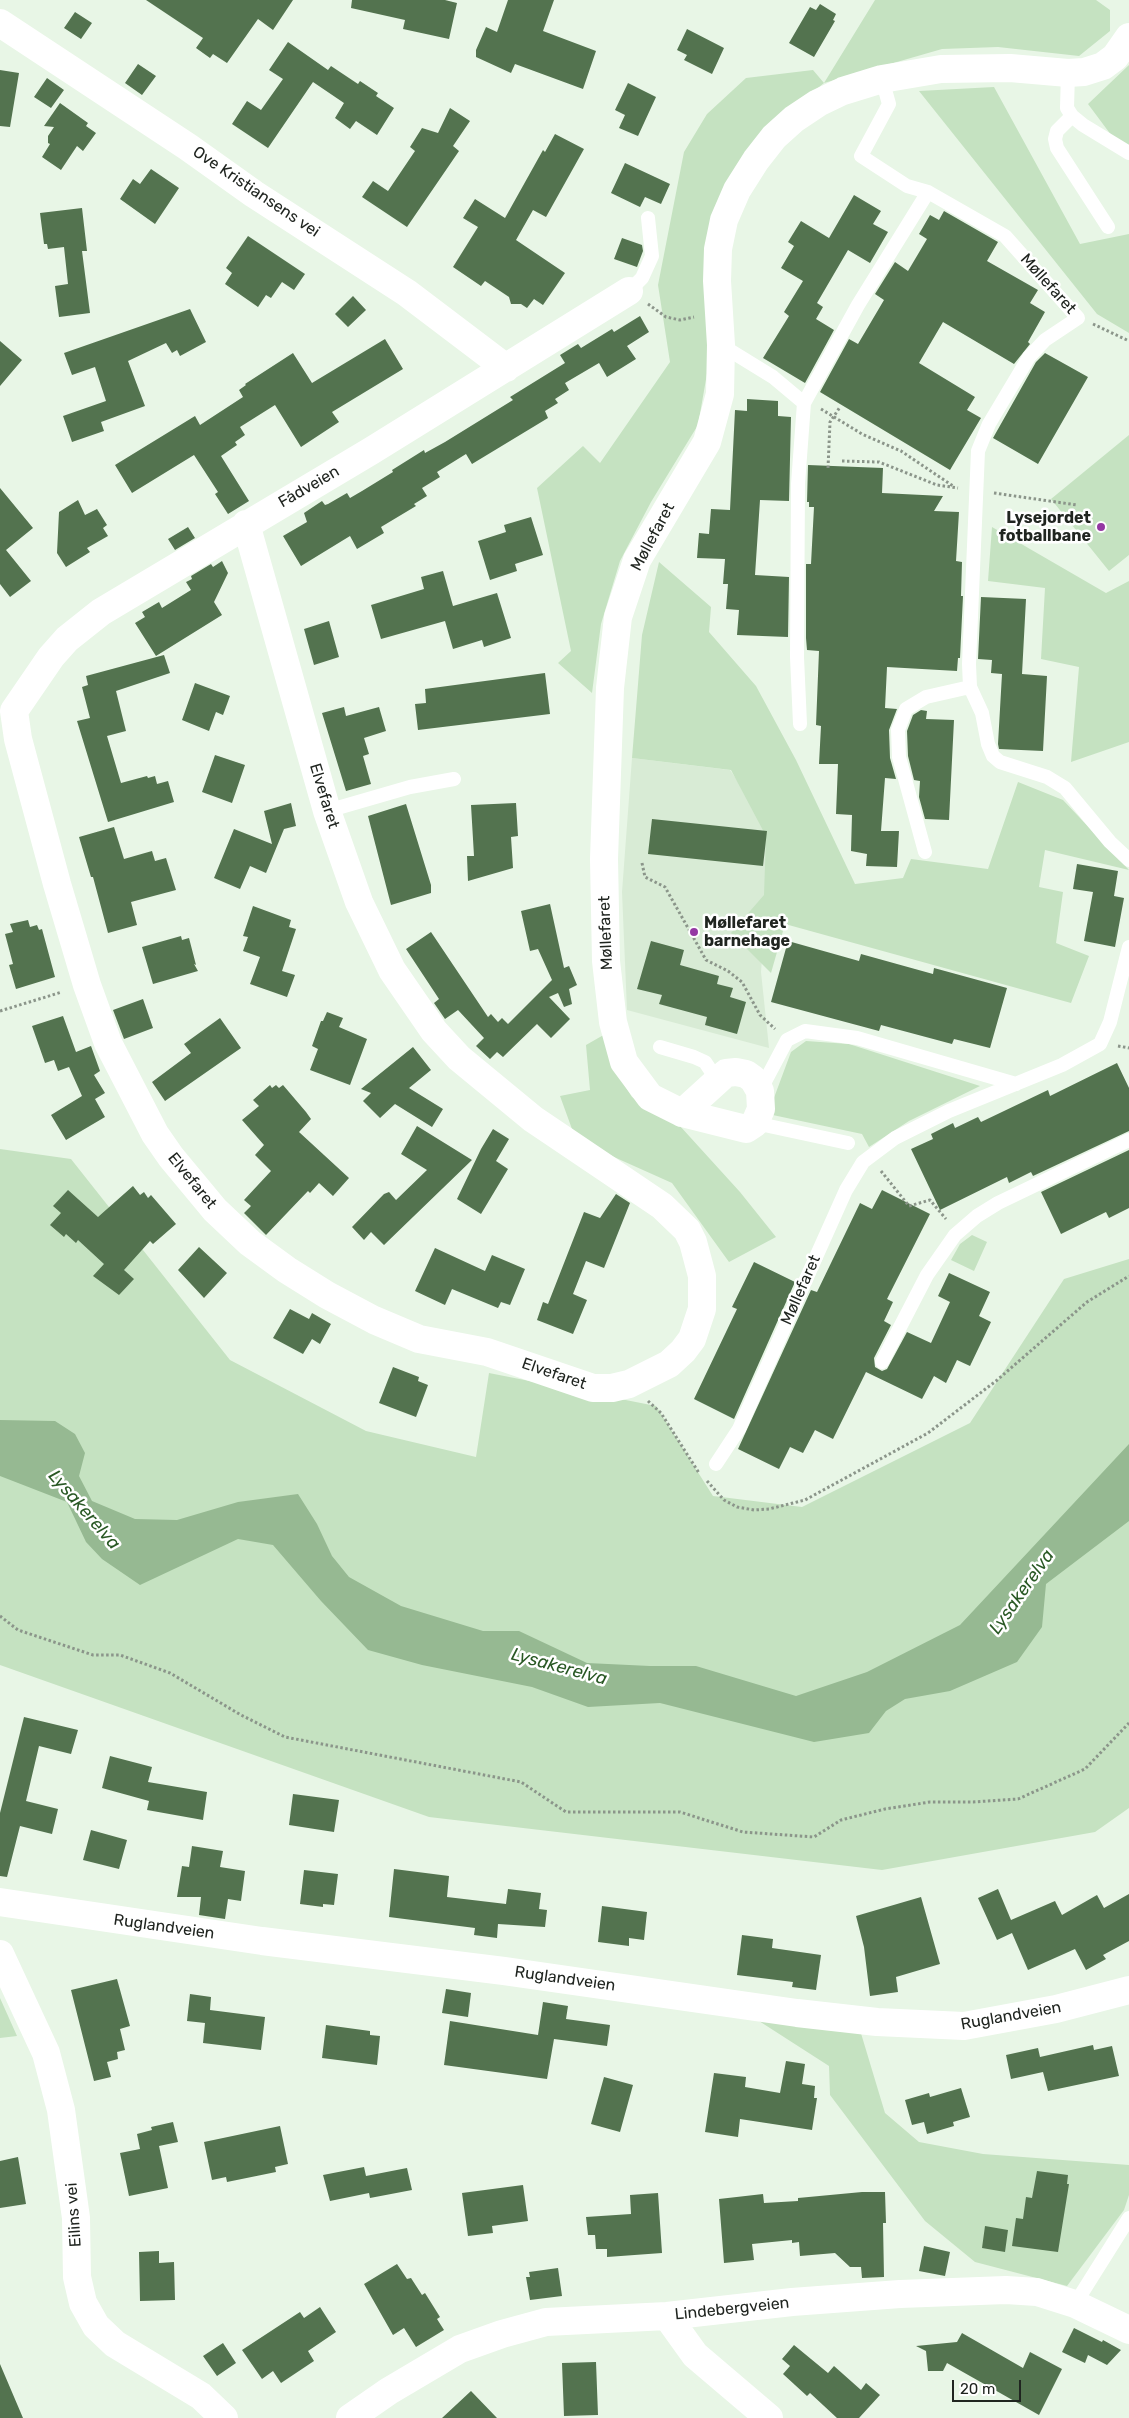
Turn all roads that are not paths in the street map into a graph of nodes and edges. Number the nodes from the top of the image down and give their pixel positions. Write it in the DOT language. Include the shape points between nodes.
graph roads {
  1 [pos="0,23"];
  2 [pos="1129,37"];
  3 [pos="1068,73"];
  4 [pos="882,79"];
  5 [pos="1072,116"];
  6 [pos="1129,154"];
  7 [pos="928,192"];
  8 [pos="648,218"];
  9 [pos="1108,227"];
  10 [pos="629,291"];
  11 [pos="721,345"];
  12 [pos="506,368"];
  13 [pos="804,403"];
  14 [pos="246,524"];
  15 [pos="970,687"];
  16 [pos="7,707"];
  17 [pos="800,724"];
  18 [pos="454,779"];
  19 [pos="327,811"];
  20 [pos="925,852"];
  21 [pos="1129,860"];
  22 [pos="1129,947"];
  23 [pos="660,1047"];
  24 [pos="717,1080"];
  25 [pos="1016,1084"];
  26 [pos="760,1091"];
  27 [pos="682,1113"];
  28 [pos="754,1123"];
  29 [pos="1129,1140"];
  30 [pos="848,1143"];
  31 [pos="882,1362"];
  32 [pos="716,1464"];
  33 [pos="0,1902"];
  34 [pos="0,1954"];
  35 [pos="1129,1990"];
  36 [pos="1129,2218"];
  37 [pos="1075,2304"];
  38 [pos="667,2316"];
  39 [pos="1129,2330"];
  40 [pos="224,2418"];
  41 [pos="350,2418"];
  42 [pos="769,2418"];
  1 -- 12 [label="street, Ove Kristiansens vei" via="407,293"];
  2 -- 3 [label="street, Møllefaret" via="1115,57 1103,66"];
  3 -- 4 [label="street, Møllefaret" via="977,67 940,69"];
  3 -- 5 [label="lane" via="1067,108"];
  4 -- 7 [label="lane, Møllefaret" via="889,104 861,156 907,186"];
  4 -- 11 [label="street, Møllefaret" via="843,91 794,119 756,160 736,190 724,220 718,249 716,281"];
  5 -- 6 [label="lane"];
  5 -- 9 [label="lane" via="1057,131 1057,148"];
  7 -- 13 [label="lane" via="858,305"];
  7 -- 15 [label="lane, Møllefaret" via="1005,236 1078,318 1045,340 1029,358 989,424 978,451"];
  8 -- 10 [label="lane" via="652,256 642,278"];
  10 -- 12 [label="street, Fådveien"];
  11 -- 13 [label="lane" via="773,377"];
  11 -- 27 [label="street, Møllefaret" via="720,394 707,442 637,560 618,617 610,688 604,859 606,961 613,1022 624,1062 650,1097"];
  12 -- 14 [label="street, Fådveien"];
  13 -- 17 [label="lane" via="798,484"];
  14 -- 16 [label="street, Fådveien" via="101,612 67,639"];
  14 -- 19 [label="street, Elvefaret"];
  15 -- 20 [label="lane" via="926,697 906,709 898,730 898,757"];
  15 -- 21 [label="lane, Møllefaret" via="982,713 993,756 1000,762 1048,777 1064,788"];
  16 -- 19 [label="street, Elvefaret" via="87,985 108,1043 155,1134 215,1210 250,1243 327,1295 419,1339 487,1352 593,1388 629,1384 670,1364 692,1339 703,1294 699,1256 687,1230 662,1206 534,1120 459,1058 434,1031 396,977 372,932"];
  18 -- 19 [label="lane" via="410,787"];
  22 -- 25 [label="lane, Møllefaret" via="1110,1022 1100,1044 1062,1065"];
  23 -- 24 [label="lane" via="705,1062"];
  24 -- 26 [label="street" via="726,1073 746,1074"];
  24 -- 27 [label="street"];
  25 -- 26 [label="lane" via="857,1038 805,1031 787,1040"];
  25 -- 32 [label="lane, Møllefaret" via="949,1111 895,1138 863,1162 846,1190 739,1429"];
  26 -- 28 [label="street" via="760,1109"];
  27 -- 28 [label="street, Møllefaret" via="746,1129"];
  28 -- 30 [label="lane"];
  29 -- 31 [label="lane" via="976,1216 955,1235 927,1275"];
  33 -- 35 [label="street, Ruglandveien" via="262,1941 504,1970 877,2022 964,2026 1056,2009"];
  34 -- 40 [label="street, Eilins vei" via="46,2053 61,2110 76,2218 76,2277 83,2303 96,2326 115,2344 201,2396"];
  36 -- 37 [label="lane"];
  37 -- 38 [label="street, Lindebergveien" via="1037,2292 956,2291 792,2302"];
  37 -- 39 [label="street, Lindebergveien"];
  38 -- 41 [label="street, Lindebergveien" via="546,2322 502,2334 460,2349 388,2391"];
  38 -- 42 [label="street" via="695,2355"];
}
